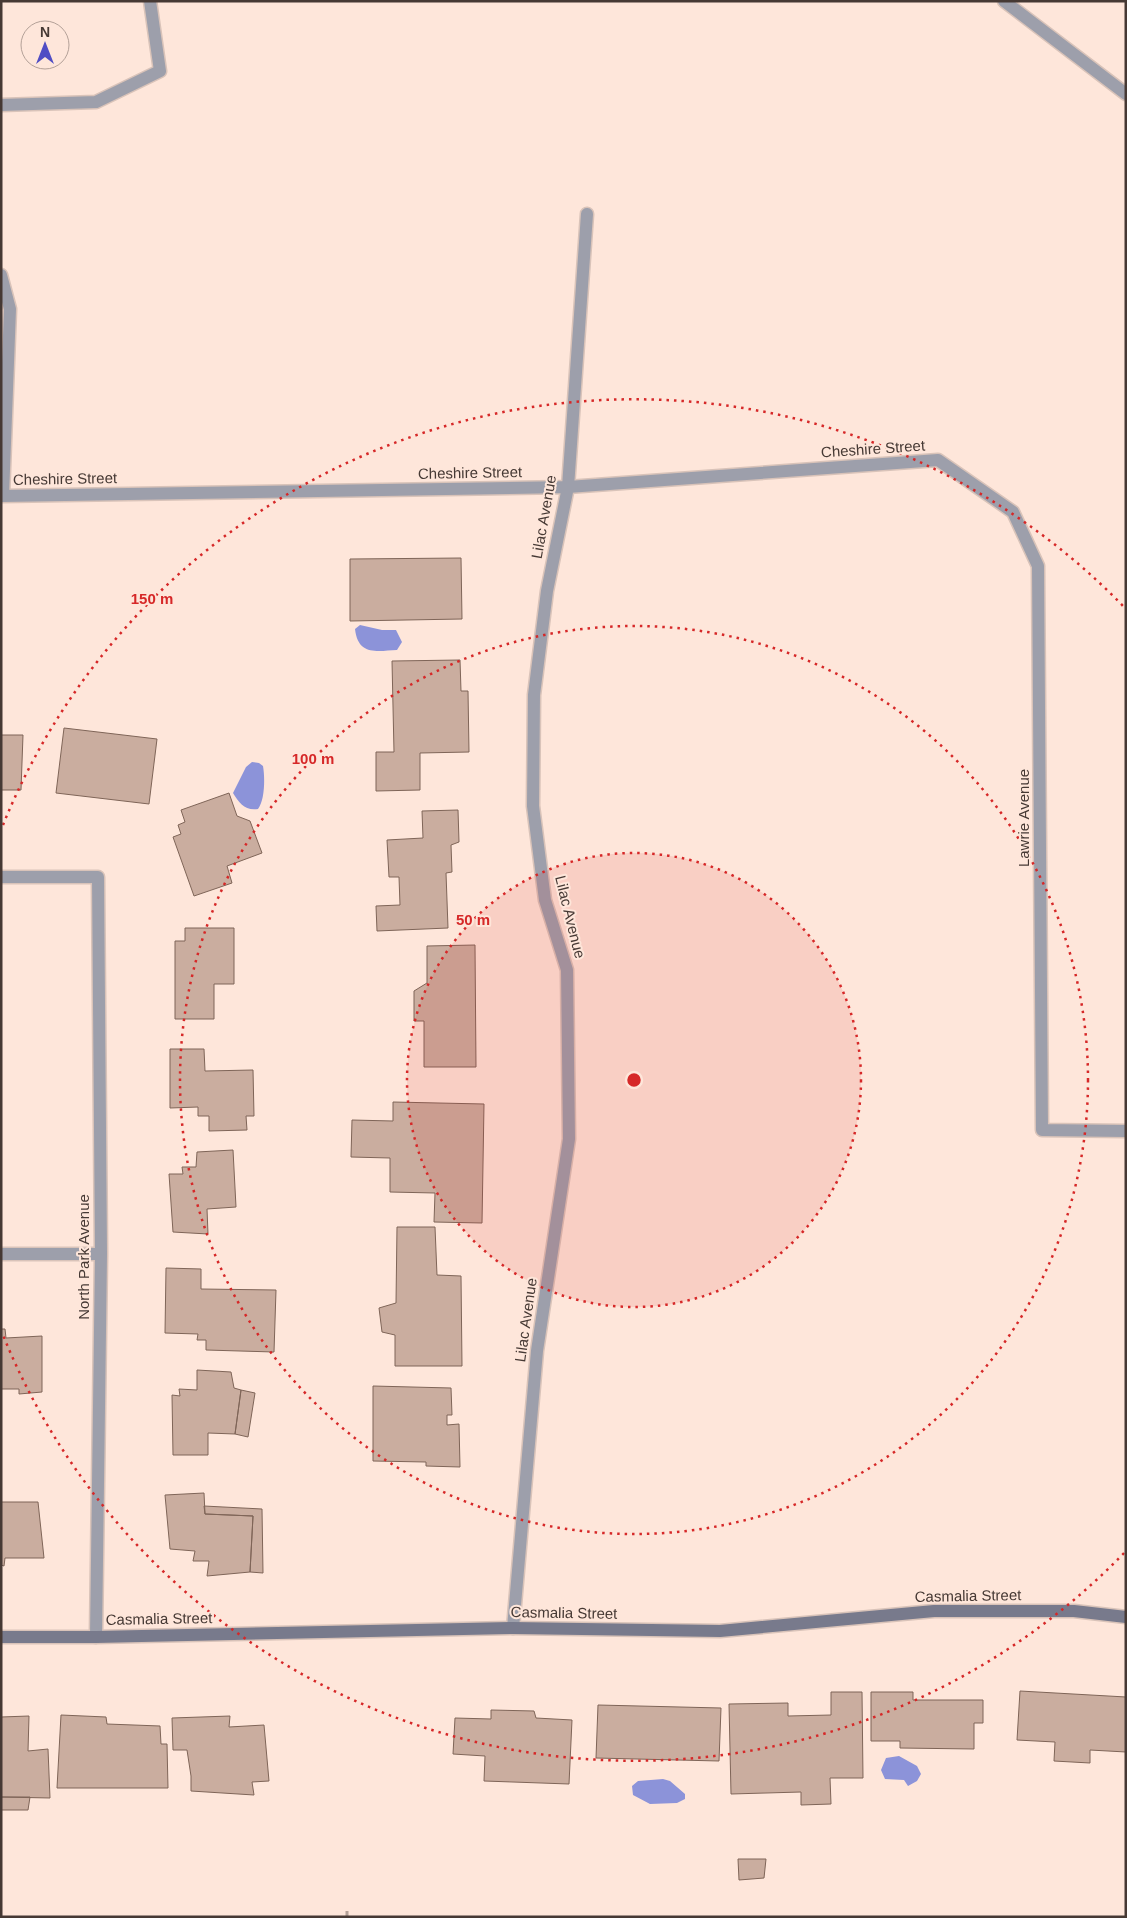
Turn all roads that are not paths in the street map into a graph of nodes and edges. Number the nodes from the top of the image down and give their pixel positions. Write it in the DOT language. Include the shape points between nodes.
graph roads {
  1 [pos="150,1"];
  2 [pos="1004,1"];
  3 [pos="1126,94"];
  4 [pos="1,104"];
  5 [pos="588,214"];
  6 [pos="1,275"];
  7 [pos="568,487"];
  8 [pos="2,496"];
  9 [pos="1012,512"];
  10 [pos="1,877"];
  11 [pos="1126,1131"];
  12 [pos="1,1254"];
  13 [pos="101,1254"];
  14 [pos="1126,1617"];
  15 [pos="512,1628"];
  16 [pos="96,1637"];
  17 [pos="1,1638"];
  1 -- 4 [label="street" via="160,71 96,102"];
  2 -- 3 [label="street"];
  5 -- 7 [label="street, Lilac Avenue"];
  6 -- 8 [label="street" via="10,309"];
  7 -- 8 [label="street, Cheshire Street"];
  7 -- 9 [label="street, Cheshire Street" via="938,460"];
  7 -- 15 [label="street, Lilac Avenue" via="547,591 534,695 533,806 545,900 566,970 569,1139 537,1351"];
  9 -- 11 [label="street, Lawrie Avenue" via="1038,566 1042,1130"];
  10 -- 13 [label="street, North Park Avenue" via="98,877"];
  12 -- 13 [label="street"];
  13 -- 16 [label="street, North Park Avenue"];
  14 -- 15 [label="street, Casmalia Street" via="1074,1611 934,1611 720,1631"];
  15 -- 16 [label="street, Casmalia Street"];
  16 -- 17 [label="street, Casmalia Street"];
}
